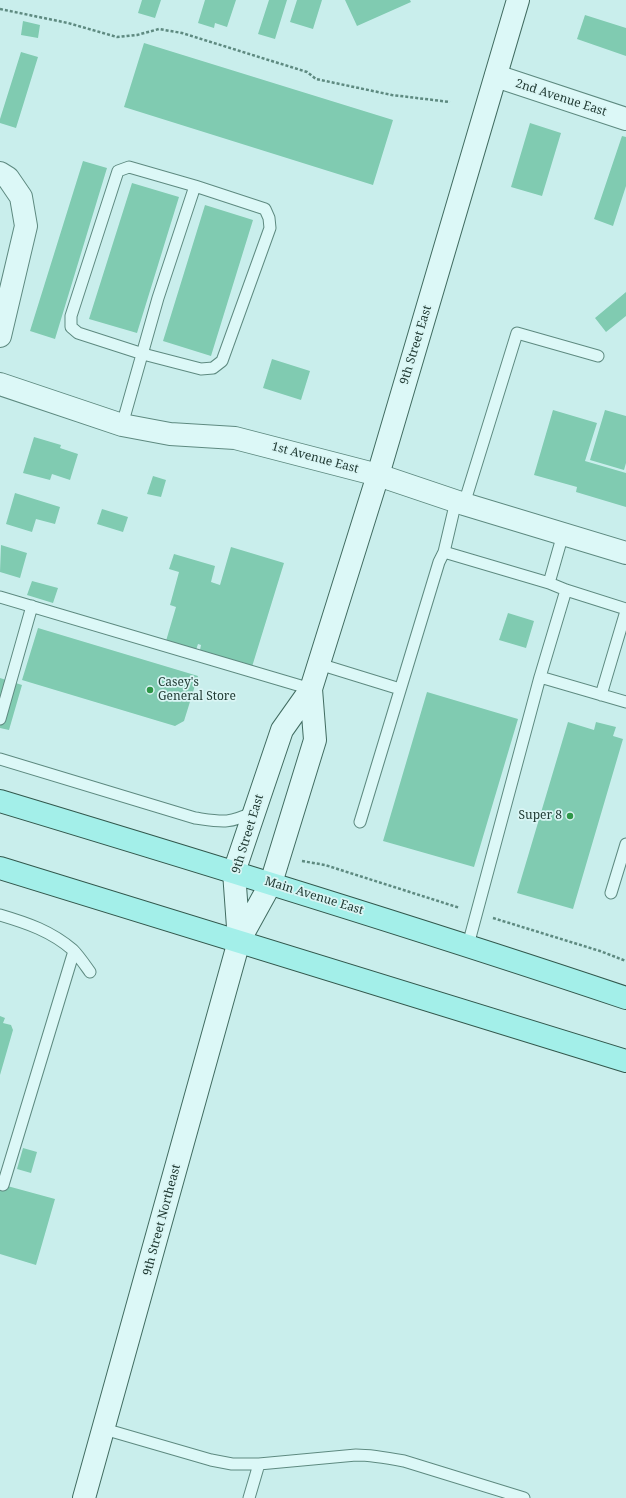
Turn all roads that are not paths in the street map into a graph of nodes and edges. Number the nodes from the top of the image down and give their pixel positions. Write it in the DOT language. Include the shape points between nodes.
graph roads {
  1 [pos="518,0"];
  2 [pos="496,76"];
  3 [pos="626,119"];
  4 [pos="0,173"];
  5 [pos="195,186"];
  6 [pos="0,336"];
  7 [pos="143,354"];
  8 [pos="598,356"];
  9 [pos="0,384"];
  10 [pos="122,425"];
  11 [pos="378,475"];
  12 [pos="460,502"];
  13 [pos="564,534"];
  14 [pos="444,552"];
  15 [pos="626,553"];
  16 [pos="549,583"];
  17 [pos="566,590"];
  18 [pos="0,597"];
  19 [pos="32,606"];
  20 [pos="626,610"];
  21 [pos="319,664"];
  22 [pos="540,677"];
  23 [pos="311,689"];
  24 [pos="400,689"];
  25 [pos="601,695"];
  26 [pos="626,702"];
  27 [pos="0,719"];
  28 [pos="0,759"];
  29 [pos="0,801"];
  30 [pos="255,811"];
  31 [pos="360,822"];
  32 [pos="626,844"];
  33 [pos="0,868"];
  34 [pos="234,872"];
  35 [pos="271,883"];
  36 [pos="611,893"];
  37 [pos="0,915"];
  38 [pos="239,941"];
  39 [pos="468,945"];
  40 [pos="74,951"];
  41 [pos="90,972"];
  42 [pos="626,998"];
  43 [pos="580,1047"];
  44 [pos="626,1048"];
  45 [pos="626,1061"];
  46 [pos="3,1184"];
  47 [pos="104,1429"];
  48 [pos="259,1464"];
  49 [pos="84,1498"];
  50 [pos="249,1498"];
  51 [pos="524,1498"];
  1 -- 2 [label="street, 9th Street East"];
  2 -- 3 [label="street, 2nd Avenue East"];
  2 -- 11 [label="street, 9th Street East"];
  4 -- 6 [label="street" via="8,178 21,197 26,226"];
  5 -- 7 [label="lane" via="158,298"];
  5 -- 7 [label="lane" via="265,209 270,218 270,228 222,361 213,368 201,369"];
  5 -- 7 [label="lane" via="129,167 118,171 71,316 71,327 78,333"];
  7 -- 10 [label="lane"];
  8 -- 12 [label="lane" via="517,333"];
  9 -- 10 [label="street, 1st Avenue East"];
  10 -- 11 [label="street, 1st Avenue East" via="170,434 235,438"];
  11 -- 12 [label="street, 1st Avenue East"];
  11 -- 21 [label="street, 9th Street East"];
  12 -- 13 [label="street, 1st Avenue East"];
  12 -- 14 [label="lane"];
  13 -- 15 [label="street, 1st Avenue East"];
  13 -- 16 [label="lane"];
  14 -- 16 [label="lane"];
  14 -- 24 [label="lane"];
  16 -- 17 [label="lane"];
  17 -- 20 [label="lane"];
  17 -- 22 [label="lane"];
  18 -- 19 [label="lane"];
  19 -- 23 [label="lane"];
  19 -- 27 [label="lane"];
  20 -- 25 [label="lane"];
  21 -- 23 [label="street, 9th Street East"];
  21 -- 24 [label="lane"];
  22 -- 25 [label="lane"];
  22 -- 39 [label="lane"];
  23 -- 30 [label="street, 9th Street East" via="282,730"];
  23 -- 35 [label="street, 9th Street East" via="315,740"];
  24 -- 31 [label="lane"];
  25 -- 26 [label="lane"];
  28 -- 30 [label="lane" via="195,818 222,822 236,820"];
  29 -- 34 [label="main road, Main Avenue East"];
  30 -- 34 [label="street, 9th Street East"];
  32 -- 36 [label="lane"];
  33 -- 38 [label="main road"];
  34 -- 35 [label="main road, Main Avenue East"];
  34 -- 38 [label="street, 9th Street East"];
  35 -- 38 [label="street, 9th Street East"];
  35 -- 39 [label="main road, Main Avenue East"];
  37 -- 40 [label="lane" via="50,933"];
  38 -- 43 [label="main road"];
  38 -- 47 [label="street, 9th Street Northeast"];
  39 -- 42 [label="main road, Main Avenue East"];
  40 -- 41 [label="lane"];
  40 -- 46 [label="lane"];
  43 -- 44 [label="main road"];
  43 -- 45 [label="main road"];
  47 -- 48 [label="lane" via="211,1460 232,1464"];
  47 -- 49 [label="street, 9th Street Northeast"];
  48 -- 50 [label="lane"];
  48 -- 51 [label="lane" via="369,1455 404,1461"];
}
